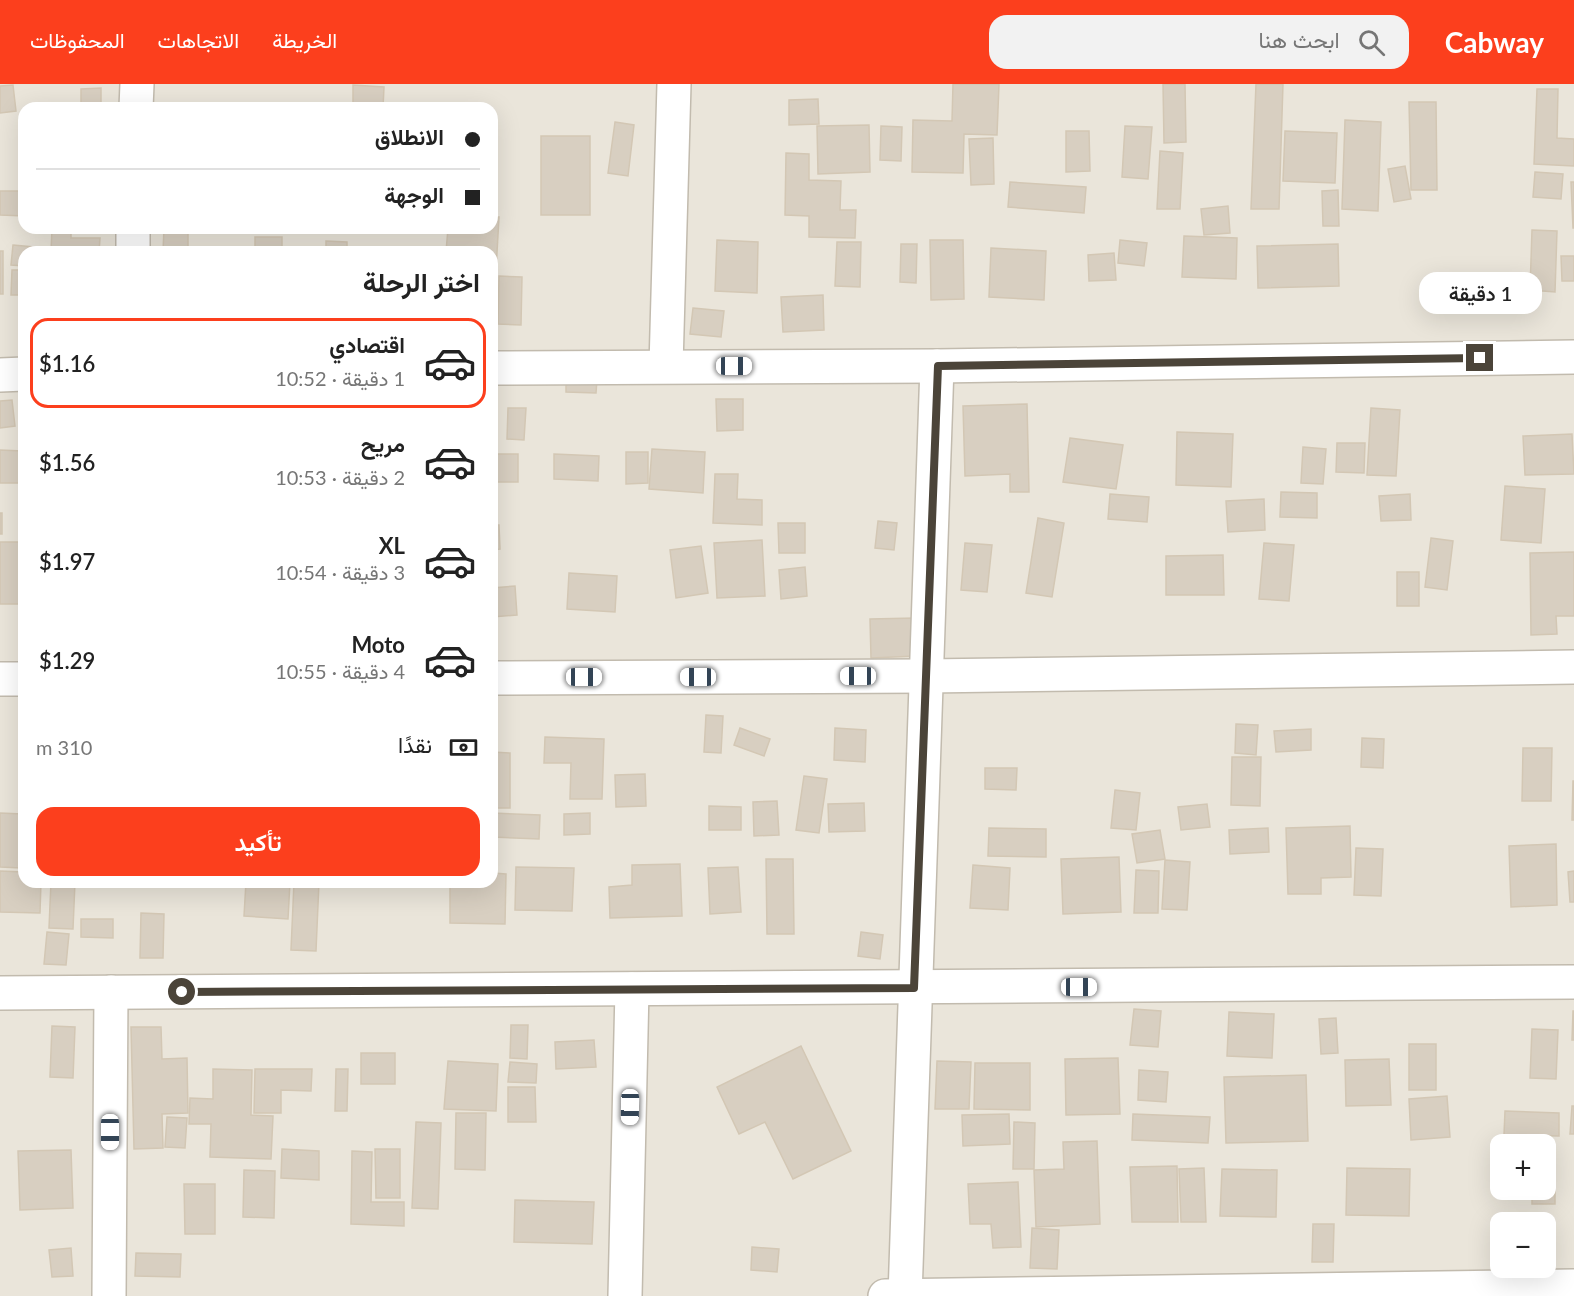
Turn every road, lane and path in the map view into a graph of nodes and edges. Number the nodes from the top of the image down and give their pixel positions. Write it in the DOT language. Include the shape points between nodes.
graph roads {
  1 [pos="137,84"];
  2 [pos="674,84"];
  3 [pos="136,102"];
  4 [pos="1574,357"];
  5 [pos="666,366"];
  6 [pos="938,366"];
  7 [pos="498,368"];
  8 [pos="18,374"];
  9 [pos="0,375"];
  10 [pos="1574,667"];
  11 [pos="927,676"];
  12 [pos="498,678"];
  13 [pos="0,679"];
  14 [pos="18,679"];
  15 [pos="1574,982"];
  16 [pos="914,988"];
  17 [pos="632,989"];
  18 [pos="111,992"];
  19 [pos="0,993"];
  20 [pos="1574,1286"];
  21 [pos="109,1296"];
  22 [pos="625,1296"];
  23 [pos="885,1296"];
  24 [pos="905,1296"];
  1 -- 3 [label="street"];
  2 -- 5 [label="street"];
  4 -- 6 [label="street"];
  5 -- 6 [label="street"];
  5 -- 7 [label="street"];
  6 -- 11 [label="street"];
  8 -- 9 [label="street"];
  10 -- 11 [label="street"];
  11 -- 12 [label="street"];
  11 -- 16 [label="street"];
  13 -- 14 [label="street"];
  15 -- 16 [label="street"];
  16 -- 17 [label="street"];
  16 -- 24 [label="street"];
  17 -- 18 [label="street"];
  17 -- 22 [label="street"];
  18 -- 19 [label="street"];
  18 -- 21 [label="street"];
  20 -- 24 [label="street"];
  23 -- 24 [label="street"];
}
